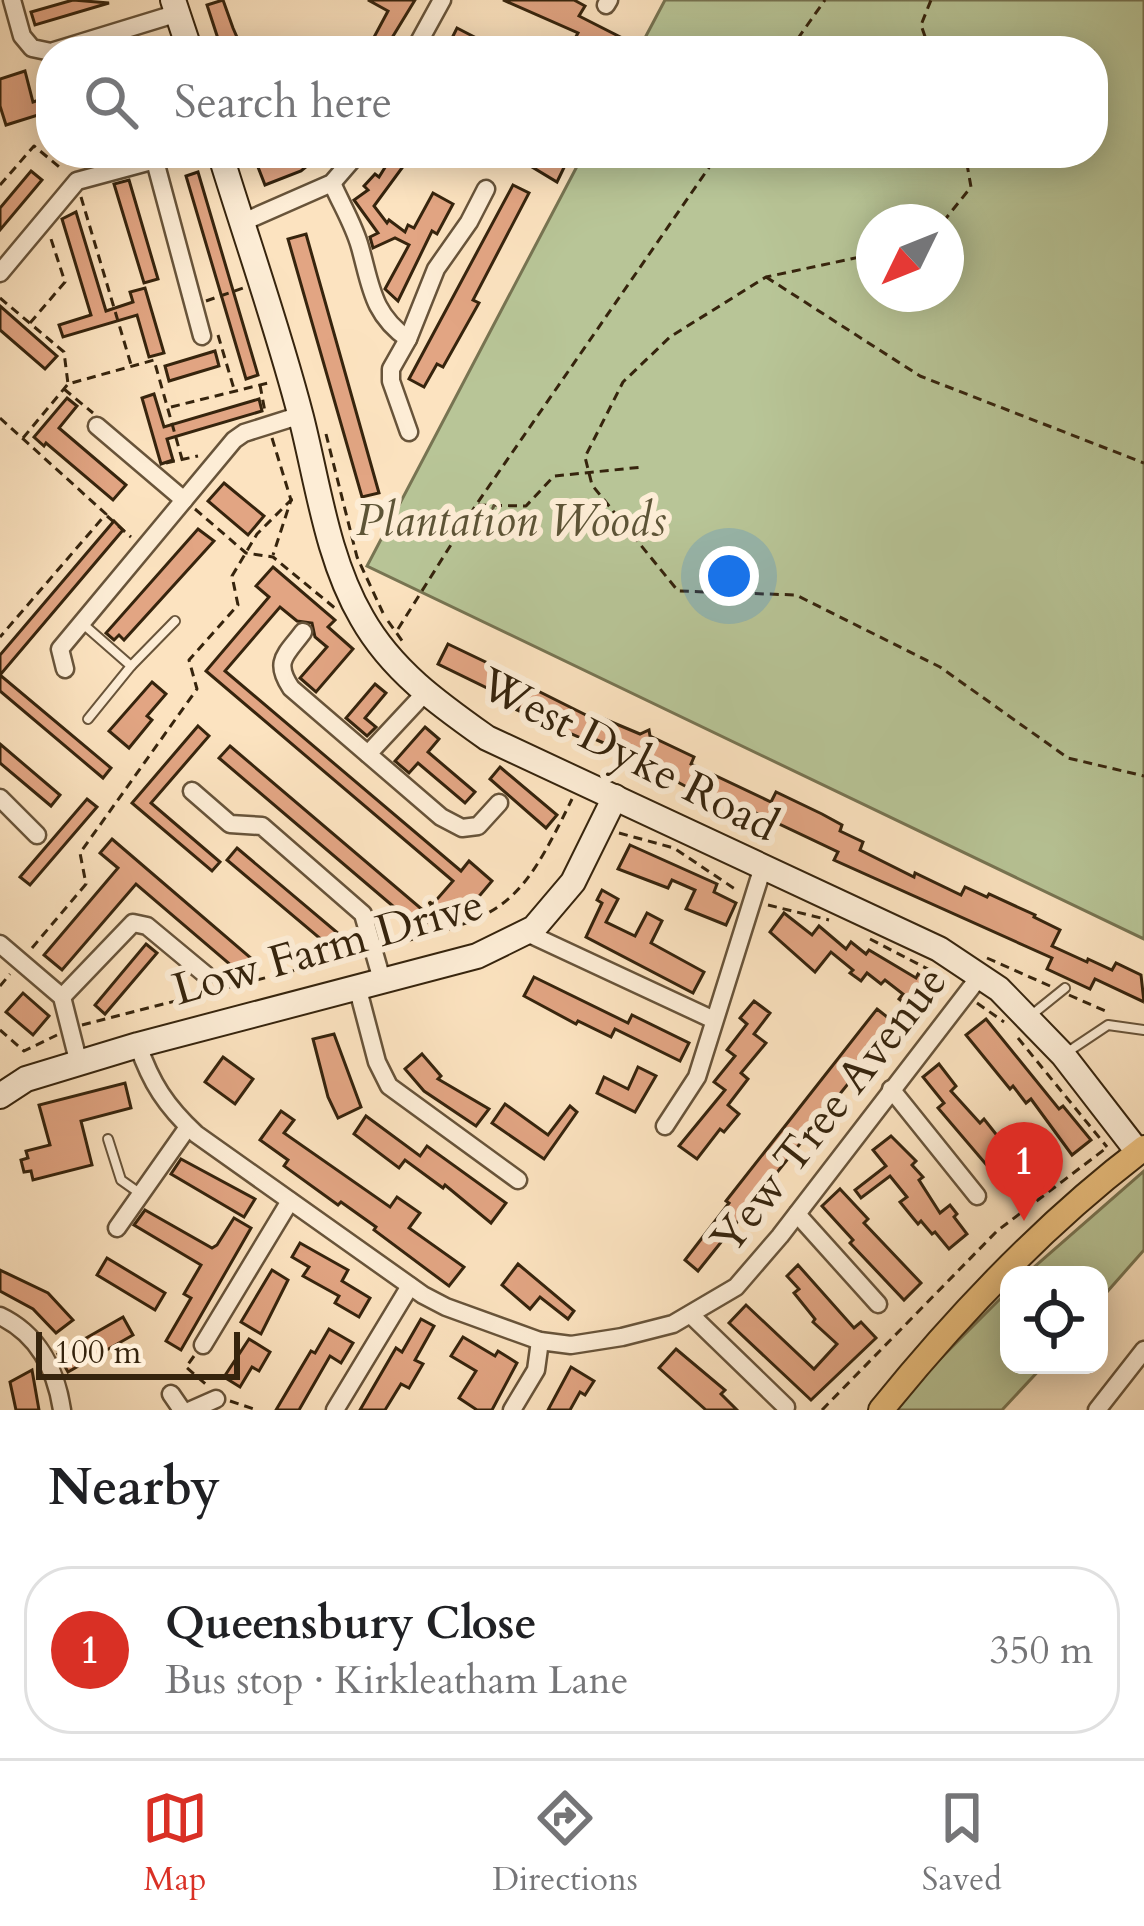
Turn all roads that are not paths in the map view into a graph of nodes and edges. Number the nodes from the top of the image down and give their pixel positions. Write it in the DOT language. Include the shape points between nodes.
graph roads {
  1 [pos="13,0"];
  2 [pos="442,0"];
  3 [pos="176,6"];
  4 [pos="96,36"];
  5 [pos="185,36"];
  6 [pos="422,36"];
  7 [pos="36,49"];
  8 [pos="127,168"];
  9 [pos="156,168"];
  10 [pos="225,168"];
  11 [pos="345,168"];
  12 [pos="332,183"];
  13 [pos="487,189"];
  14 [pos="242,223"];
  15 [pos="0,273"];
  16 [pos="202,336"];
  17 [pos="408,339"];
  18 [pos="301,415"];
  19 [pos="98,426"];
  20 [pos="409,432"];
  21 [pos="184,500"];
  22 [pos="176,621"];
  23 [pos="82,622"];
  24 [pos="303,632"];
  25 [pos="131,666"];
  26 [pos="65,669"];
  27 [pos="424,694"];
  28 [pos="88,719"];
  29 [pos="368,754"];
  30 [pos="191,790"];
  31 [pos="615,797"];
  32 [pos="0,798"];
  33 [pos="499,803"];
  34 [pos="38,835"];
  35 [pos="762,870"];
  36 [pos="525,932"];
  37 [pos="0,944"];
  38 [pos="206,975"];
  39 [pos="369,983"];
  40 [pos="972,985"];
  41 [pos="1065,988"];
  42 [pos="62,997"];
  43 [pos="714,1021"];
  44 [pos="1016,1026"];
  45 [pos="1144,1030"];
  46 [pos="138,1045"];
  47 [pos="1063,1055"];
  48 [pos="79,1064"];
  49 [pos="891,1088"];
  50 [pos="0,1096"];
  51 [pos="188,1126"];
  52 [pos="665,1126"];
  53 [pos="108,1139"];
  54 [pos="1141,1150"];
  55 [pos="518,1180"];
  56 [pos="965,1191"];
  57 [pos="141,1194"];
  58 [pos="290,1201"];
  59 [pos="797,1214"];
  60 [pos="117,1228"];
  61 [pos="410,1286"];
  62 [pos="856,1310"];
  63 [pos="0,1316"];
  64 [pos="691,1316"];
  65 [pos="213,1340"];
  66 [pos="540,1341"];
  67 [pos="1141,1359"];
  68 [pos="171,1394"];
  69 [pos="216,1399"];
  70 [pos="331,1406"];
  71 [pos="779,1406"];
  72 [pos="62,1410"];
  73 [pos="187,1410"];
  74 [pos="512,1410"];
  75 [pos="881,1410"];
  76 [pos="1097,1410"];
  1 -- 7 [label="street" via="22,36"];
  2 -- 6 [label="street"];
  3 -- 4 [label="street"];
  3 -- 5 [label="street"];
  8 -- 15 [label="street" via="76,181"];
  9 -- 16 [label="street"];
  10 -- 14 [label="street, West Dyke Road"];
  11 -- 12 [label="street"];
  12 -- 14 [label="street"];
  12 -- 17 [label="street" via="359,243 368,291 390,327"];
  13 -- 17 [label="street" via="436,269"];
  14 -- 18 [label="street, West Dyke Road"];
  17 -- 20 [label="street" via="391,381"];
  18 -- 21 [label="street" via="244,433"];
  18 -- 27 [label="street, West Dyke Road" via="354,602"];
  19 -- 21 [label="street"];
  21 -- 23 [label="street"];
  22 -- 25 [label="lane"];
  23 -- 25 [label="lane"];
  23 -- 26 [label="street" via="60,650"];
  24 -- 29 [label="street" via="281,672"];
  25 -- 28 [label="lane"];
  27 -- 29 [label="street"];
  27 -- 31 [label="street, West Dyke Road" via="487,738"];
  29 -- 33 [label="street" via="462,828 478,826"];
  30 -- 39 [label="street" via="230,824 262,826 363,914 373,950"];
  31 -- 35 [label="street, West Dyke Road"];
  31 -- 36 [label="street, Low Farm Drive" via="573,882"];
  32 -- 34 [label="street"];
  35 -- 40 [label="street, West Dyke Road" via="939,950"];
  35 -- 43 [label="street"];
  36 -- 39 [label="street, Low Farm Drive" via="477,956"];
  36 -- 43 [label="street"];
  37 -- 42 [label="street"];
  38 -- 42 [label="street" via="133,923"];
  39 -- 46 [label="street, Low Farm Drive"];
  39 -- 55 [label="street" via="377,1062 389,1086"];
  40 -- 44 [label="street, West Dyke Road" via="999,988"];
  40 -- 49 [label="street, Yew Tree Avenue"];
  41 -- 44 [label="lane"];
  42 -- 48 [label="street"];
  43 -- 52 [label="street" via="697,1077"];
  44 -- 47 [label="street, West Dyke Road"];
  45 -- 47 [label="lane" via="1108,1025"];
  46 -- 48 [label="street, Low Farm Drive"];
  46 -- 51 [label="street, Yew Tree Avenue" via="150,1080"];
  47 -- 54 [label="street, West Dyke Road"];
  48 -- 50 [label="street, Low Farm Drive"];
  49 -- 56 [label="street"];
  49 -- 59 [label="street, Yew Tree Avenue"];
  51 -- 57 [label="street"];
  51 -- 58 [label="street, Yew Tree Avenue"];
  53 -- 57 [label="lane" via="121,1180"];
  54 -- 75 [label="main road" via="965,1313"];
  57 -- 60 [label="street"];
  58 -- 61 [label="street, Yew Tree Avenue"];
  58 -- 65 [label="street"];
  59 -- 62 [label="street" via="874,1300"];
  59 -- 64 [label="street, Yew Tree Avenue" via="736,1287"];
  61 -- 66 [label="street, Yew Tree Avenue"];
  61 -- 70 [label="street"];
  63 -- 72 [label="street" via="44,1355"];
  64 -- 66 [label="street, Yew Tree Avenue" via="571,1346"];
  64 -- 71 [label="street"];
  66 -- 74 [label="street" via="536,1370"];
  67 -- 76 [label="street"];
  68 -- 73 [label="street"];
  69 -- 73 [label="street"];
}
